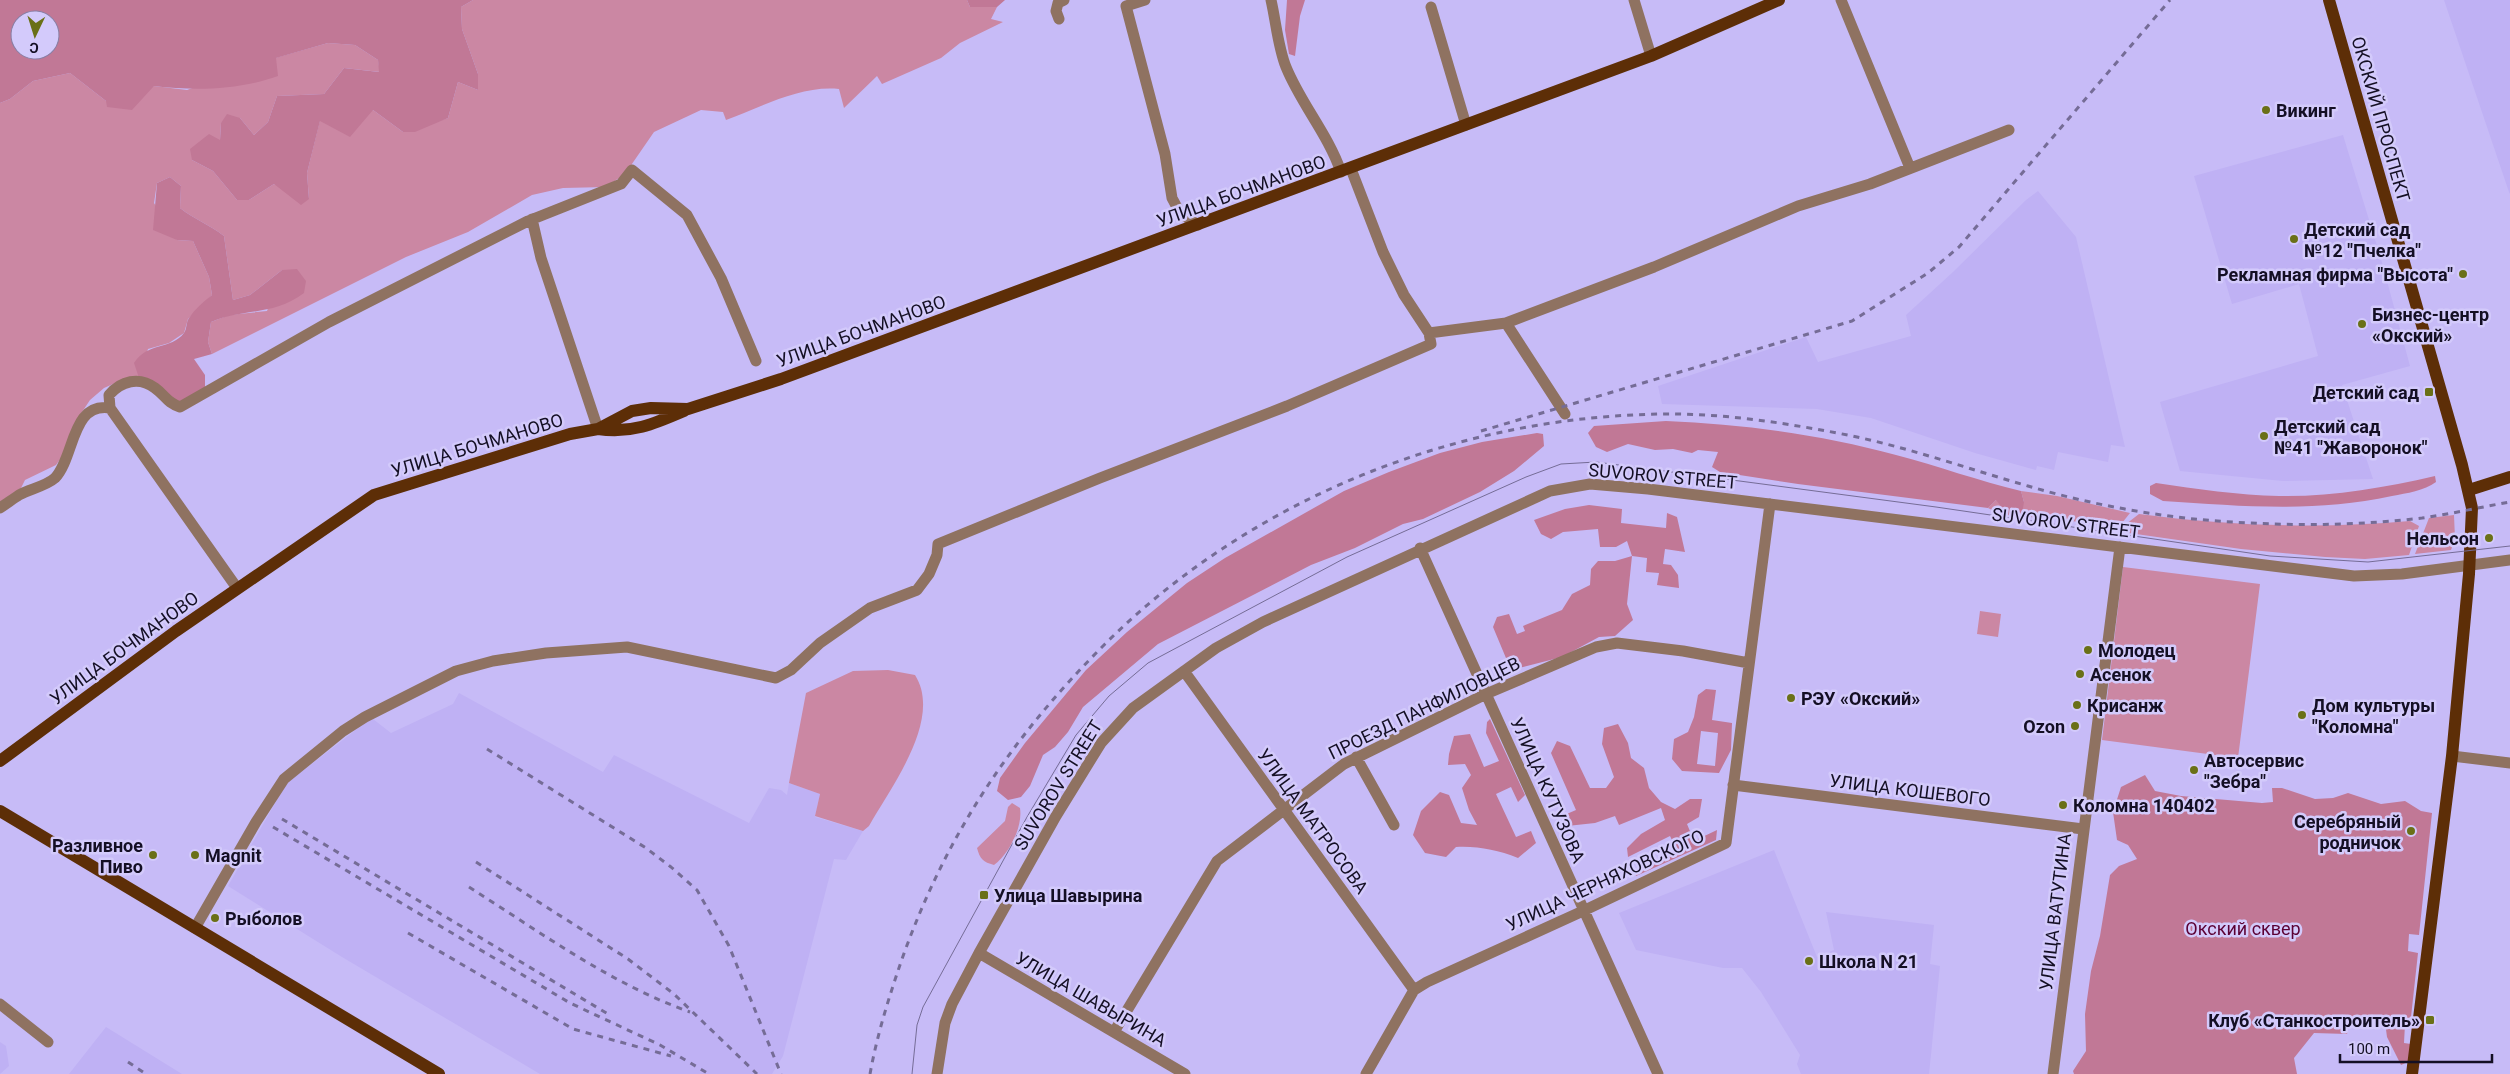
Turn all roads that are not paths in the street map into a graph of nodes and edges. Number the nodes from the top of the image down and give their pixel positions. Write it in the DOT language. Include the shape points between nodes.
graph roads {
  1 [pos="1064,0"];
  2 [pos="1145,0"];
  3 [pos="1271,0"];
  4 [pos="1634,0"];
  5 [pos="1779,0"];
  6 [pos="1841,0"];
  7 [pos="2329,0"];
  8 [pos="1124,3"];
  9 [pos="1431,7"];
  10 [pos="1059,19"];
  11 [pos="1651,56"];
  12 [pos="1466,125"];
  13 [pos="2009,130"];
  14 [pos="1910,168"];
  15 [pos="1346,170"];
  16 [pos="532,219"];
  17 [pos="1198,225"];
  18 [pos="1506,323"];
  19 [pos="1429,333"];
  20 [pos="756,361"];
  21 [pos="110,408"];
  22 [pos="688,409"];
  23 [pos="1565,414"];
  24 [pos="598,429"];
  25 [pos="2510,477"];
  26 [pos="2469,490"];
  27 [pos="1770,504"];
  28 [pos="0,508"];
  29 [pos="2120,547"];
  30 [pos="1420,548"];
  31 [pos="2510,560"];
  32 [pos="2470,566"];
  33 [pos="238,588"];
  34 [pos="1749,663"];
  35 [pos="1184,671"];
  36 [pos="1486,694"];
  37 [pos="2452,756"];
  38 [pos="1356,757"];
  39 [pos="0,761"];
  40 [pos="2510,763"];
  41 [pos="1733,785"];
  42 [pos="1284,810"];
  43 [pos="0,811"];
  44 [pos="1394,825"];
  45 [pos="2083,829"];
  46 [pos="1583,911"];
  47 [pos="195,928"];
  48 [pos="979,953"];
  49 [pos="1414,990"];
  50 [pos="0,1004"];
  51 [pos="1114,1032"];
  52 [pos="48,1042"];
  53 [pos="439,1074"];
  54 [pos="937,1074"];
  55 [pos="1185,1074"];
  56 [pos="1366,1074"];
  57 [pos="1658,1074"];
  58 [pos="2053,1074"];
  59 [pos="2412,1074"];
  1 -- 10 [label="street" via="1058,3"];
  2 -- 8 [label="street"];
  3 -- 15 [label="street" via="1285,66"];
  4 -- 11 [label="street"];
  5 -- 11 [label="main road, УЛИЦА БОЧМАНОВО"];
  6 -- 14 [label="street"];
  7 -- 26 [label="main road, ОКСКИЙ ПРОСПЕКТ"];
  8 -- 17 [label="street" via="1165,154 1172,198 1180,213"];
  9 -- 12 [label="street"];
  11 -- 12 [label="main road, УЛИЦА БОЧМАНОВО"];
  12 -- 15 [label="main road, УЛИЦА БОЧМАНОВО"];
  13 -- 14 [label="street"];
  14 -- 18 [label="street" via="1798,206 1654,267"];
  15 -- 17 [label="main road, УЛИЦА БОЧМАНОВО"];
  15 -- 19 [label="street" via="1404,295"];
  16 -- 20 [label="street" via="621,184 632,170 688,215 721,278"];
  16 -- 21 [label="street" via="329,322 180,407 169,403 155,388 143,382 128,381 109,395"];
  16 -- 24 [label="street" via="541,258"];
  17 -- 22 [label="main road, УЛИЦА БОЧМАНОВО" via="918,330"];
  18 -- 19 [label="street"];
  18 -- 23 [label="street"];
  19 -- 47 [label="street" via="1431,344 1287,406 1108,474 938,544 930,574 917,590 870,608 820,643 791,670 776,678 627,647 546,653 494,661 456,671 422,687 350,726 284,779"];
  21 -- 28 [label="street" via="95,408 86,413 77,427 67,460 54,479"];
  21 -- 33 [label="street"];
  22 -- 24 [label="main road" via="628,431"];
  22 -- 24 [label="main road, УЛИЦА БОЧМАНОВО" via="643,409 618,416"];
  24 -- 33 [label="main road, УЛИЦА БОЧМАНОВО" via="570,434 374,495"];
  25 -- 26 [label="main road"];
  26 -- 32 [label="main road, ОКСКИЙ ПРОСПЕКТ" via="2472,508"];
  27 -- 29 [label="street, SUVOROV STREET"];
  27 -- 30 [label="street, SUVOROV STREET" via="1590,484 1550,490"];
  27 -- 34 [label="street, УЛИЦА ЧЕРНЯХОВСКОГО"];
  29 -- 32 [label="street, SUVOROV STREET" via="2354,576"];
  29 -- 45 [label="street, УЛИЦА ВАТУТИНА"];
  30 -- 35 [label="street, SUVOROV STREET" via="1263,622 1216,648"];
  30 -- 36 [label="street, УЛИЦА КУТУЗОВА"];
  31 -- 32 [label="street, SUVOROV STREET"];
  32 -- 37 [label="main road, ОКСКИЙ ПРОСПЕКТ"];
  33 -- 39 [label="main road, УЛИЦА БОЧМАНОВО"];
  34 -- 36 [label="street, ПРОЕЗД ПАНФИЛОВЦЕВ" via="1617,643 1596,648"];
  34 -- 41 [label="street, УЛИЦА ЧЕРНЯХОВСКОГО"];
  35 -- 42 [label="street, УЛИЦА МАТРОСОВА"];
  35 -- 48 [label="street, SUVOROV STREET" via="1133,708 1101,743"];
  36 -- 38 [label="street, ПРОЕЗД ПАНФИЛОВЦЕВ"];
  36 -- 46 [label="street, УЛИЦА КУТУЗОВА"];
  37 -- 40 [label="street"];
  37 -- 59 [label="main road, ОКСКИЙ ПРОСПЕКТ"];
  38 -- 42 [label="street, ПРОЕЗД ПАНФИЛОВЦЕВ" via="1330,772"];
  38 -- 44 [label="street"];
  41 -- 45 [label="street, УЛИЦА КОШЕВОГО"];
  41 -- 46 [label="street, УЛИЦА ЧЕРНЯХОВСКОГО" via="1726,842"];
  42 -- 49 [label="street, УЛИЦА МАТРОСОВА"];
  42 -- 51 [label="street, ПРОЕЗД ПАНФИЛОВЦЕВ" via="1217,861"];
  43 -- 47 [label="main road"];
  45 -- 58 [label="street, УЛИЦА ВАТУТИНА"];
  46 -- 49 [label="street, УЛИЦА ЧЕРНЯХОВСКОГО"];
  46 -- 57 [label="street, УЛИЦА КУТУЗОВА"];
  47 -- 53 [label="main road"];
  48 -- 51 [label="street, УЛИЦА ШАВЫРИНА"];
  48 -- 54 [label="street, SUVOROV STREET" via="945,1023"];
  49 -- 56 [label="street"];
  50 -- 52 [label="street"];
  51 -- 55 [label="street, УЛИЦА ШАВЫРИНА"];
}
